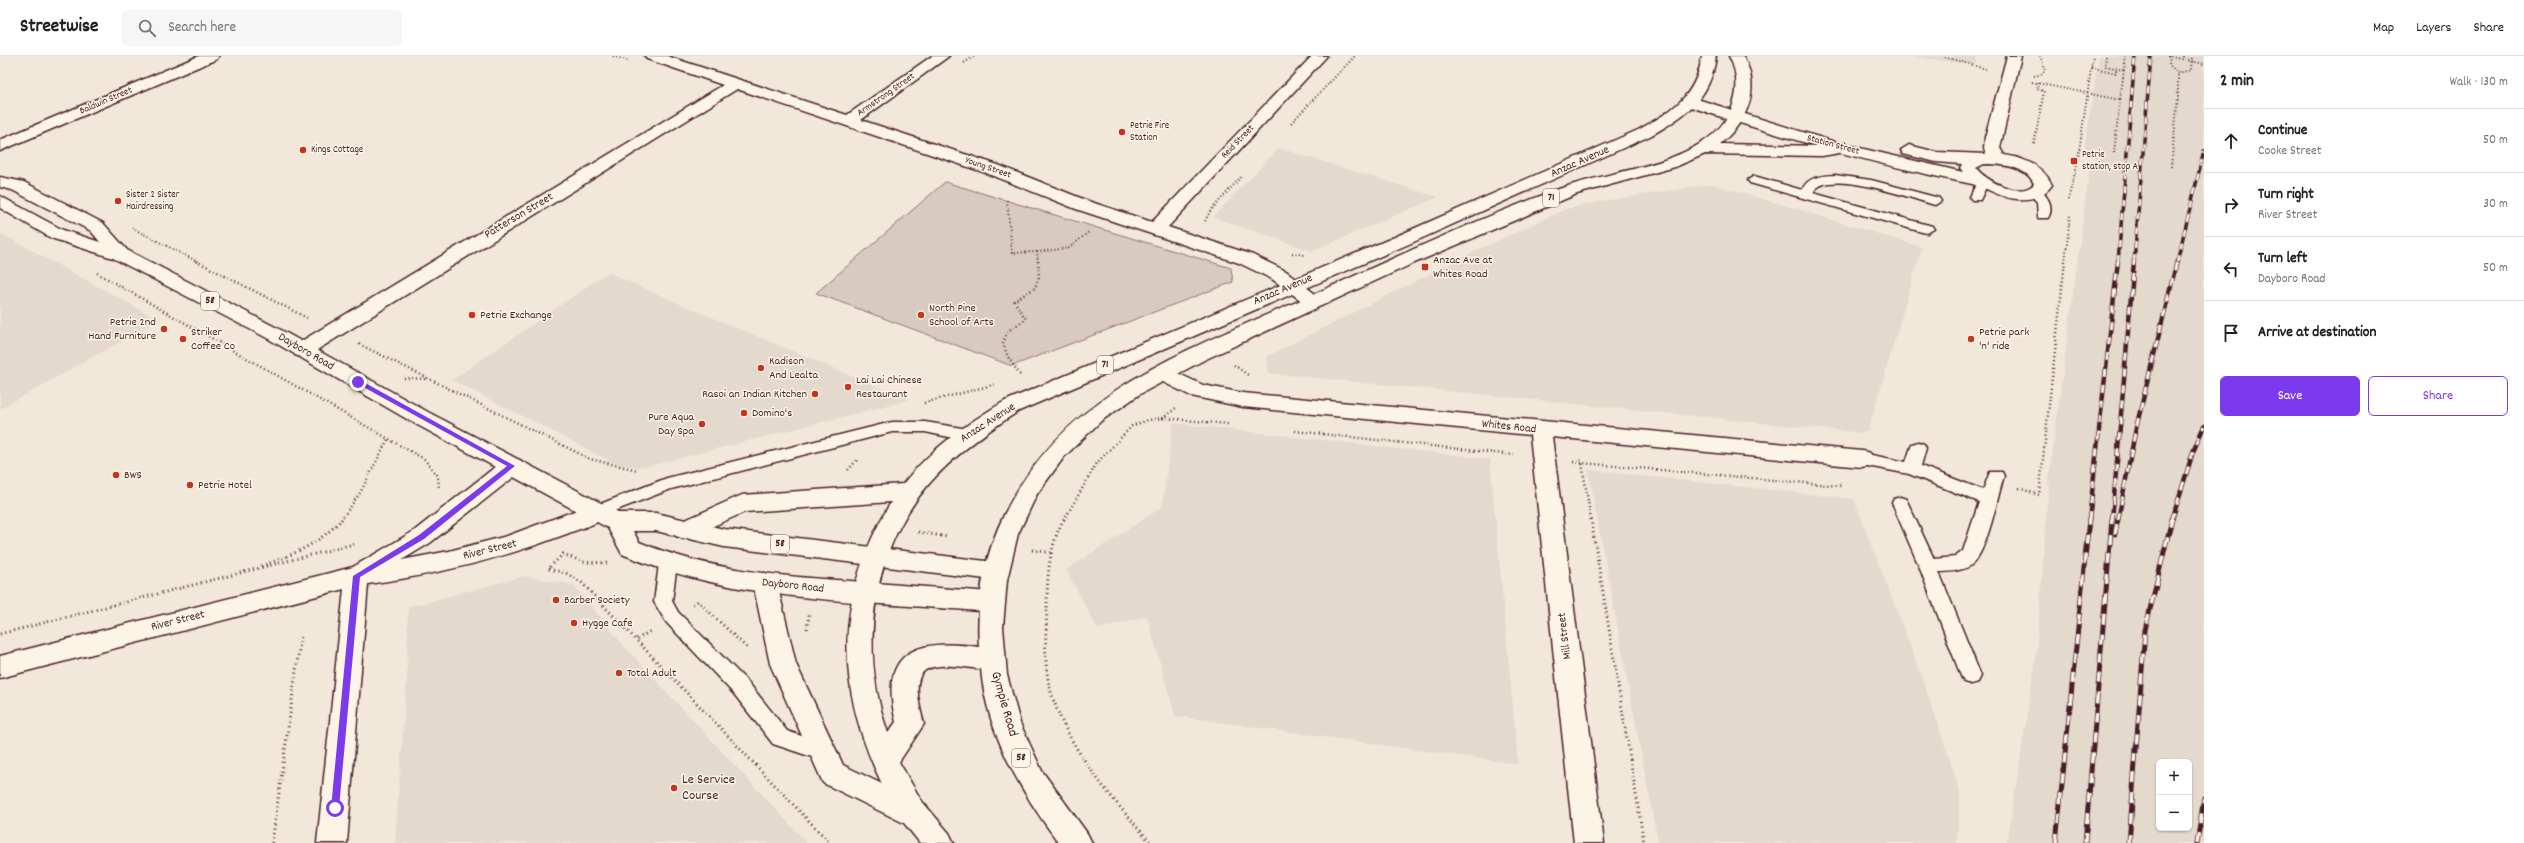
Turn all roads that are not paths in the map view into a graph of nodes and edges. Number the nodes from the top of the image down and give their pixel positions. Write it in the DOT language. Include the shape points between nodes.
graph roads {
  1 [pos="212,56"];
  2 [pos="942,56"];
  3 [pos="1320,56"];
  4 [pos="1709,56"];
  5 [pos="1736,56"];
  6 [pos="2014,56"];
  7 [pos="659,57"];
  8 [pos="735,84"];
  9 [pos="1696,96"];
  10 [pos="1739,110"];
  11 [pos="849,121"];
  12 [pos="1817,126"];
  13 [pos="1846,139"];
  14 [pos="0,146"];
  15 [pos="1892,146"];
  16 [pos="1701,149"];
  17 [pos="1997,159"];
  18 [pos="1975,160"];
  19 [pos="1754,180"];
  20 [pos="0,182"];
  21 [pos="1978,186"];
  22 [pos="2035,193"];
  23 [pos="1806,195"];
  24 [pos="1825,200"];
  25 [pos="0,201"];
  26 [pos="2043,215"];
  27 [pos="1156,229"];
  28 [pos="1927,229"];
  29 [pos="120,254"];
  30 [pos="1294,286"];
  31 [pos="1314,301"];
  32 [pos="302,350"];
  33 [pos="1162,373"];
  34 [pos="1540,430"];
  35 [pos="968,435"];
  36 [pos="1918,448"];
  37 [pos="1862,459"];
  38 [pos="512,466"];
  39 [pos="1912,469"];
  40 [pos="1996,478"];
  41 [pos="909,492"];
  42 [pos="1988,499"];
  43 [pos="1900,503"];
  44 [pos="596,512"];
  45 [pos="617,522"];
  46 [pos="684,530"];
  47 [pos="876,556"];
  48 [pos="668,564"];
  49 [pos="1928,566"];
  50 [pos="994,571"];
  51 [pos="357,576"];
  52 [pos="765,583"];
  53 [pos="864,592"];
  54 [pos="990,602"];
  55 [pos="992,660"];
  56 [pos="0,667"];
  57 [pos="1971,676"];
  58 [pos="821,751"];
  59 [pos="884,761"];
  60 [pos="913,813"];
  61 [pos="332,843"];
  62 [pos="939,843"];
  63 [pos="1077,843"];
  64 [pos="1589,843"];
  1 -- 14 [label="main road, Baldwin Street"];
  2 -- 11 [label="main road, Armstrong Street"];
  3 -- 27 [label="main road, Reid Street"];
  4 -- 9 [label="main road" via="1709,66"];
  5 -- 10 [label="main road" via="1745,80"];
  6 -- 17 [label="main road" via="1993,137 1992,148"];
  7 -- 8 [label="main road, Young Street"];
  8 -- 11 [label="main road, Young Street"];
  8 -- 32 [label="main road, Patterson Street"];
  9 -- 10 [label="main road, Station Street"];
  9 -- 30 [label="main road, Anzac Avenue / 71" via="1670,118 1644,133"];
  10 -- 12 [label="main road, Station Street"];
  10 -- 13 [label="main road, Station Street"];
  10 -- 16 [label="main road, Anzac Avenue / 71" via="1718,138"];
  11 -- 27 [label="main road, Young Street" via="996,170 1066,199"];
  13 -- 16 [label="main road" via="1822,151"];
  13 -- 21 [label="main road, Station Street"];
  15 -- 18 [label="main road" via="1936,157"];
  16 -- 31 [label="main road, Anzac Avenue / 71" via="1669,164 1581,187 1549,199"];
  17 -- 18 [label="main road"];
  17 -- 22 [label="main road" via="2019,164 2038,175 2043,186"];
  18 -- 21 [label="main road" via="1968,168"];
  19 -- 23 [label="lane"];
  20 -- 29 [label="main road, Dayboro Road / 58" via="18,186 97,227"];
  21 -- 22 [label="main road, Station Street" via="2003,192"];
  22 -- 26 [label="lane" via="2043,199"];
  23 -- 24 [label="lane"];
  23 -- 24 [label="lane" via="1811,184 1818,180 1840,178 1934,205 1852,186 1837,186 1829,190"];
  24 -- 28 [label="lane"];
  25 -- 29 [label="main road, Dayboro Road / 58" via="57,234"];
  27 -- 30 [label="main road, Young Street" via="1246,259 1272,271"];
  29 -- 32 [label="main road, Dayboro Road / 58"];
  30 -- 31 [label="main road, Young Street"];
  30 -- 35 [label="main road, Anzac Avenue / 71" via="1018,403"];
  31 -- 33 [label="main road, Anzac Avenue / 71"];
  32 -- 38 [label="main road, Dayboro Road / 58"];
  33 -- 34 [label="main road, Whites Road" via="1198,391 1243,400"];
  33 -- 50 [label="main road, Anzac Avenue / 71" via="1108,404 1051,456 1018,506"];
  34 -- 37 [label="main road, Whites Road"];
  34 -- 64 [label="main road, Mill Street"];
  35 -- 41 [label="main road, Anzac Avenue / 71" via="928,470"];
  35 -- 44 [label="lane" via="925,427 892,427 667,484"];
  36 -- 39 [label="lane"];
  37 -- 39 [label="lane"];
  38 -- 44 [label="main road, Dayboro Road / 58"];
  38 -- 51 [label="main road, River Street" via="422,537"];
  39 -- 42 [label="lane"];
  40 -- 42 [label="lane"];
  41 -- 46 [label="main road" via="742,504"];
  41 -- 47 [label="main road, Anzac Avenue / 71" via="888,527"];
  42 -- 49 [label="lane" via="1979,533 1966,559 1958,563"];
  43 -- 49 [label="lane"];
  44 -- 45 [label="main road, Dayboro Road / 58"];
  44 -- 51 [label="main road, River Street" via="532,539 408,570"];
  45 -- 46 [label="main road, Dayboro Road / 58" via="656,522"];
  45 -- 48 [label="main road, Dayboro Road" via="630,548"];
  46 -- 47 [label="main road, Dayboro Road / 58" via="724,538"];
  47 -- 50 [label="main road, Dayboro Road / 58"];
  47 -- 53 [label="main road, 71"];
  48 -- 52 [label="main road, Dayboro Road"];
  48 -- 58 [label="lane" via="663,602 672,617 741,688 780,738"];
  49 -- 57 [label="lane"];
  50 -- 54 [label="main road, Gympie Road / 58"];
  51 -- 56 [label="main road, River Street"];
  51 -- 61 [label="main road"];
  52 -- 53 [label="main road, Dayboro Road"];
  52 -- 58 [label="main road" via="783,664"];
  53 -- 54 [label="main road, Dayboro Road"];
  53 -- 59 [label="main road" via="857,633 862,697"];
  54 -- 55 [label="main road, Gympie Road / 58"];
  55 -- 59 [label="main road" via="943,654 919,659 910,668 904,680 903,692 910,724"];
  55 -- 63 [label="main road, Gympie Road / 58" via="1005,715 1026,769 1050,809"];
  58 -- 60 [label="main road" via="832,774"];
  59 -- 60 [label="main road"];
  60 -- 62 [label="main road"];
}
